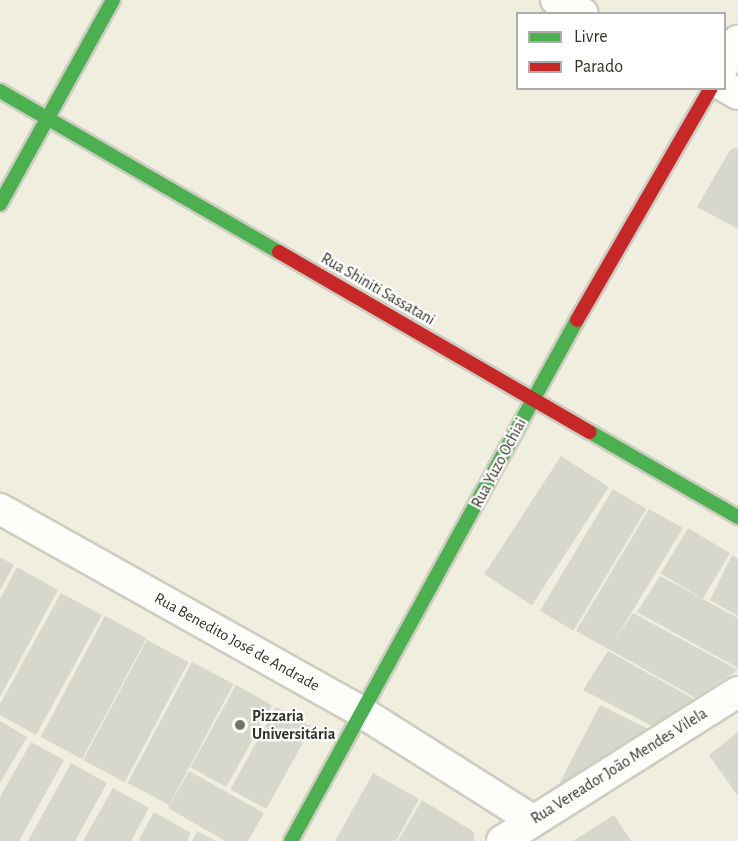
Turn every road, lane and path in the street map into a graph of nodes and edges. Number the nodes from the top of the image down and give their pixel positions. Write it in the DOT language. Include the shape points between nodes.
graph roads {
  1 [pos="113,0"];
  2 [pos="556,0"];
  3 [pos="579,12"];
  4 [pos="738,41"];
  5 [pos="726,62"];
  6 [pos="710,90"];
  7 [pos="0,91"];
  8 [pos="49,119"];
  9 [pos="0,204"];
  10 [pos="535,398"];
  11 [pos="0,509"];
  12 [pos="738,517"];
  13 [pos="738,692"];
  14 [pos="363,713"];
  15 [pos="532,820"];
  16 [pos="291,841"];
  17 [pos="502,841"];
  1 -- 8 [label="street"];
  2 -- 3 [label="street"];
  4 -- 5 [label="street"];
  6 -- 10 [label="street, Rua Yuzo Ochiai"];
  7 -- 8 [label="street, Rua Shiniti Sassatani"];
  8 -- 9 [label="street"];
  8 -- 10 [label="street, Rua Shiniti Sassatani"];
  10 -- 12 [label="street, Rua Shiniti Sassatani"];
  10 -- 14 [label="street, Rua Yuzo Ochiai"];
  11 -- 14 [label="street, Rua Benedito José de Andrade"];
  13 -- 15 [label="street, Rua Vereador João Mendes Vilela"];
  14 -- 15 [label="street, Rua Benedito José de Andrade"];
  14 -- 16 [label="street, Rua Yuzo Ochiai"];
  15 -- 17 [label="street, Rua Vereador João Mendes Vilela"];
}
